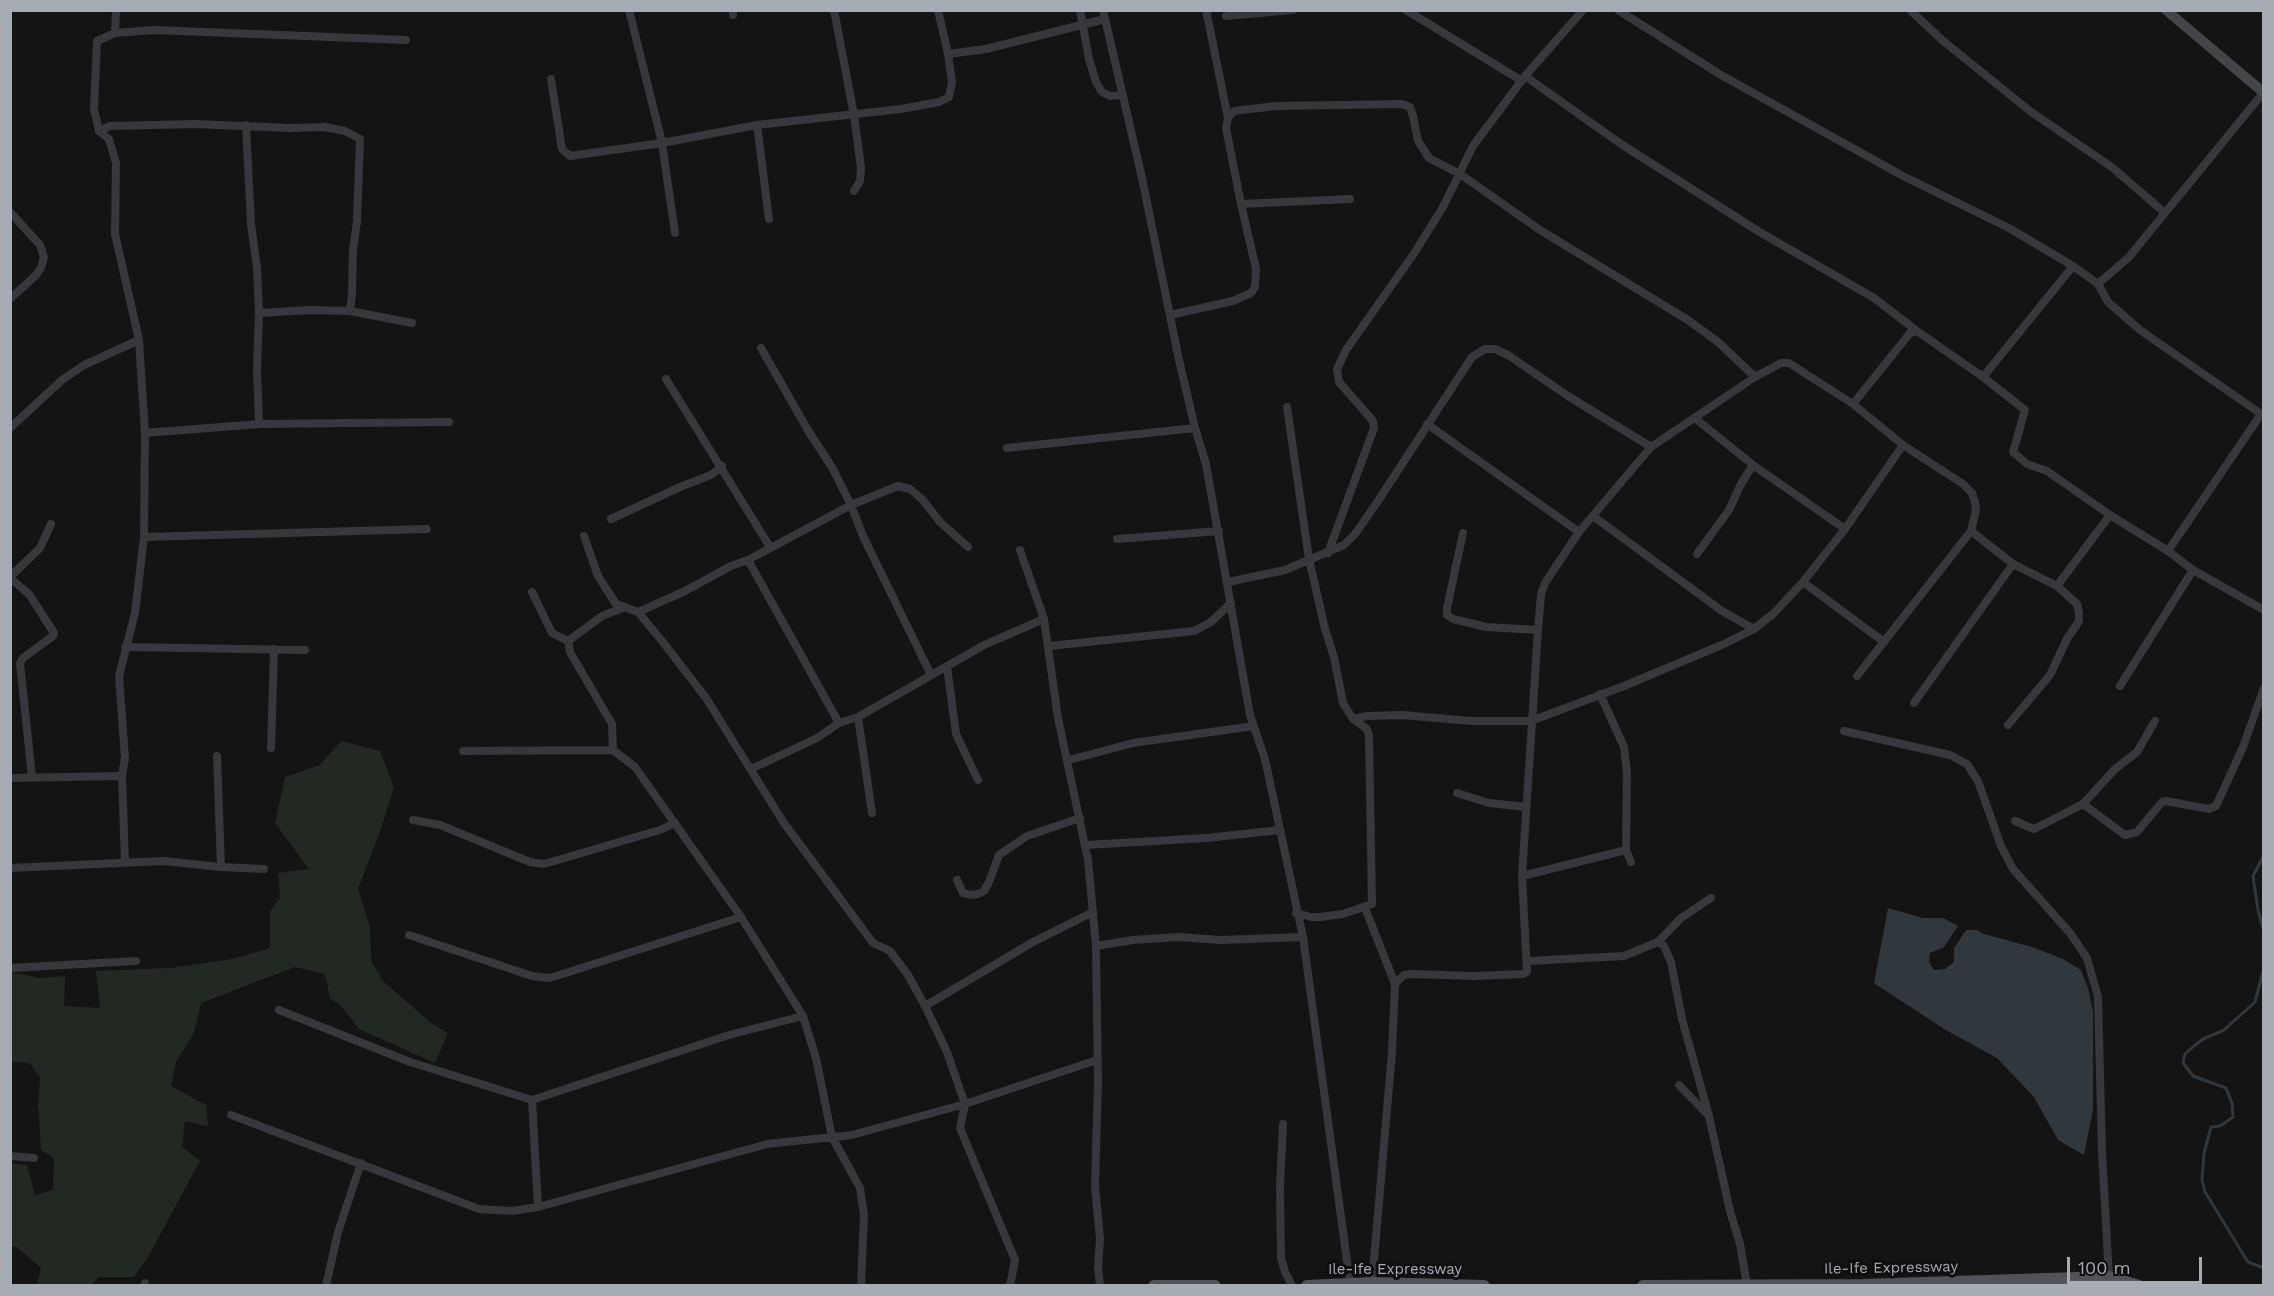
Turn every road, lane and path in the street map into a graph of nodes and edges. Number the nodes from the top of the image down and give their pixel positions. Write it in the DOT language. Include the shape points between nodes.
graph roads {
  1 [pos="116,10"];
  2 [pos="628,10"];
  3 [pos="834,10"];
  4 [pos="938,10"];
  5 [pos="1080,10"];
  6 [pos="1206,10"];
  7 [pos="1293,10"];
  8 [pos="1406,10"];
  9 [pos="1583,10"];
  10 [pos="1618,10"];
  11 [pos="1910,10"];
  12 [pos="2166,10"];
  13 [pos="1104,15"];
  14 [pos="1226,16"];
  15 [pos="1083,24"];
  16 [pos="115,33"];
  17 [pos="406,40"];
  18 [pos="948,54"];
  19 [pos="1523,78"];
  20 [pos="551,79"];
  21 [pos="2263,93"];
  22 [pos="1122,95"];
  23 [pos="854,115"];
  24 [pos="1228,118"];
  25 [pos="246,125"];
  26 [pos="757,126"];
  27 [pos="99,131"];
  28 [pos="662,143"];
  29 [pos="1460,174"];
  30 [pos="854,191"];
  31 [pos="1350,199"];
  32 [pos="1241,204"];
  33 [pos="10,213"];
  34 [pos="2164,213"];
  35 [pos="769,219"];
  36 [pos="675,233"];
  37 [pos="2073,266"];
  38 [pos="2098,284"];
  39 [pos="10,299"];
  40 [pos="350,311"];
  41 [pos="259,313"];
  42 [pos="1170,315"];
  43 [pos="412,323"];
  44 [pos="1917,331"];
  45 [pos="139,340"];
  46 [pos="761,348"];
  47 [pos="1755,377"];
  48 [pos="1983,377"];
  49 [pos="666,379"];
  50 [pos="1853,404"];
  51 [pos="1287,407"];
  52 [pos="2262,415"];
  53 [pos="1696,419"];
  54 [pos="449,422"];
  55 [pos="259,424"];
  56 [pos="1427,424"];
  57 [pos="10,428"];
  58 [pos="1195,428"];
  59 [pos="145,434"];
  60 [pos="1903,445"];
  61 [pos="1651,447"];
  62 [pos="1007,448"];
  63 [pos="1753,465"];
  64 [pos="722,466"];
  65 [pos="851,505"];
  66 [pos="2110,515"];
  67 [pos="1593,516"];
  68 [pos="611,519"];
  69 [pos="51,524"];
  70 [pos="1845,529"];
  71 [pos="427,530"];
  72 [pos="1219,531"];
  73 [pos="1971,531"];
  74 [pos="1579,532"];
  75 [pos="1463,533"];
  76 [pos="584,536"];
  77 [pos="144,537"];
  78 [pos="1117,539"];
  79 [pos="770,547"];
  80 [pos="968,547"];
  81 [pos="1020,550"];
  82 [pos="2168,551"];
  83 [pos="1328,553"];
  84 [pos="1697,554"];
  85 [pos="748,560"];
  86 [pos="1309,560"];
  87 [pos="2013,564"];
  88 [pos="2193,570"];
  89 [pos="10,578"];
  90 [pos="1228,582"];
  91 [pos="1803,582"];
  92 [pos="2057,586"];
  93 [pos="532,592"];
  94 [pos="1231,603"];
  95 [pos="625,607"];
  96 [pos="2264,610"];
  97 [pos="638,612"];
  98 [pos="1044,619"];
  99 [pos="1754,629"];
  100 [pos="1538,630"];
  101 [pos="568,641"];
  102 [pos="1884,642"];
  103 [pos="1049,646"];
  104 [pos="125,647"];
  105 [pos="274,649"];
  106 [pos="305,650"];
  107 [pos="947,666"];
  108 [pos="931,675"];
  109 [pos="1857,676"];
  110 [pos="2120,686"];
  111 [pos="2264,688"];
  112 [pos="1600,694"];
  113 [pos="1914,704"];
  114 [pos="858,717"];
  115 [pos="1353,719"];
  116 [pos="1531,721"];
  117 [pos="2155,721"];
  118 [pos="839,723"];
  119 [pos="2008,725"];
  120 [pos="1254,726"];
  121 [pos="1844,730"];
  122 [pos="271,748"];
  123 [pos="613,750"];
  124 [pos="463,751"];
  125 [pos="217,756"];
  126 [pos="1069,760"];
  127 [pos="752,769"];
  128 [pos="123,776"];
  129 [pos="32,777"];
  130 [pos="10,778"];
  131 [pos="978,780"];
  132 [pos="1457,793"];
  133 [pos="2083,804"];
  134 [pos="1526,807"];
  135 [pos="872,813"];
  136 [pos="1080,818"];
  137 [pos="413,820"];
  138 [pos="2015,821"];
  139 [pos="675,824"];
  140 [pos="1280,830"];
  141 [pos="1086,844"];
  142 [pos="1626,850"];
  143 [pos="125,862"];
  144 [pos="1631,862"];
  145 [pos="221,867"];
  146 [pos="10,868"];
  147 [pos="264,869"];
  148 [pos="1522,876"];
  149 [pos="957,880"];
  150 [pos="1711,898"];
  151 [pos="1365,908"];
  152 [pos="1093,912"];
  153 [pos="1296,913"];
  154 [pos="741,917"];
  155 [pos="410,934"];
  156 [pos="1303,938"];
  157 [pos="1658,942"];
  158 [pos="1096,946"];
  159 [pos="136,961"];
  160 [pos="1527,961"];
  161 [pos="10,968"];
  162 [pos="1395,984"];
  163 [pos="925,1006"];
  164 [pos="279,1010"];
  165 [pos="804,1016"];
  166 [pos="1097,1060"];
  167 [pos="1679,1084"];
  168 [pos="532,1100"];
  169 [pos="965,1104"];
  170 [pos="231,1115"];
  171 [pos="1709,1116"];
  172 [pos="1283,1124"];
  173 [pos="832,1137"];
  174 [pos="10,1156"];
  175 [pos="34,1158"];
  176 [pos="361,1162"];
  177 [pos="538,1207"];
  178 [pos="2109,1277"];
  179 [pos="1350,1283"];
  180 [pos="1372,1283"];
  181 [pos="1747,1285"];
  182 [pos="1820,1285"];
  183 [pos="1863,1285"];
  184 [pos="326,1286"];
  185 [pos="861,1286"];
  186 [pos="1010,1286"];
  187 [pos="1100,1286"];
  188 [pos="1154,1286"];
  189 [pos="1215,1286"];
  190 [pos="1292,1286"];
  191 [pos="1307,1286"];
  192 [pos="1484,1286"];
  193 [pos="1643,1286"];
  194 [pos="2139,1286"];
  1 -- 16 [label="street"];
  2 -- 28 [label="street"];
  3 -- 23 [label="street"];
  4 -- 18 [label="street"];
  5 -- 15 [label="street"];
  6 -- 24 [label="street"];
  7 -- 14 [label="street"];
  8 -- 19 [label="street"];
  9 -- 19 [label="street"];
  10 -- 37 [label="street" via="1721,75"];
  11 -- 34 [label="street" via="2030,111 2113,168"];
  12 -- 21 [label="main road"];
  13 -- 15 [label="street"];
  13 -- 22 [label="street"];
  15 -- 18 [label="street" via="986,49"];
  15 -- 22 [label="street" via="1096,82 1102,92"];
  16 -- 17 [label="street" via="154,30"];
  16 -- 27 [label="street" via="97,41 94,109"];
  18 -- 23 [label="street" via="952,82 949,97 939,102"];
  19 -- 29 [label="street" via="1473,146"];
  19 -- 44 [label="street" via="1758,231 1874,298"];
  20 -- 28 [label="street" via="562,149 570,156"];
  21 -- 34 [label="street"];
  22 -- 42 [label="street"];
  23 -- 26 [label="street"];
  23 -- 30 [label="street" via="861,168"];
  24 -- 29 [label="street" via="1234,111 1276,106 1402,104 1410,107 1422,151"];
  24 -- 32 [label="street" via="1226,128"];
  25 -- 27 [label="street" via="110,126"];
  25 -- 40 [label="street" via="325,127 360,139"];
  25 -- 41 [label="street"];
  26 -- 28 [label="street"];
  26 -- 35 [label="street"];
  27 -- 45 [label="street" via="109,139 116,163 115,234"];
  28 -- 36 [label="street"];
  29 -- 47 [label="street" via="1540,230 1688,320"];
  29 -- 83 [label="street" via="1413,255 1346,350 1337,369 1339,382 1374,428"];
  31 -- 32 [label="street"];
  32 -- 42 [label="street" via="1256,269 1255,287 1233,301"];
  33 -- 39 [label="street" via="40,245 44,257 41,268"];
  34 -- 38 [label="street" via="2129,257"];
  37 -- 38 [label="street"];
  37 -- 48 [label="street"];
  38 -- 52 [label="street" via="2108,302 2140,330"];
  40 -- 41 [label="street"];
  40 -- 43 [label="street"];
  41 -- 55 [label="street"];
  42 -- 58 [label="street"];
  44 -- 48 [label="street"];
  44 -- 50 [label="street" via="1910,333"];
  45 -- 57 [label="street" via="84,365 62,380"];
  45 -- 59 [label="street"];
  46 -- 65 [label="street"];
  47 -- 50 [label="street" via="1781,363 1789,363"];
  47 -- 53 [label="street"];
  48 -- 66 [label="street" via="2025,410 2013,452"];
  49 -- 64 [label="street"];
  50 -- 60 [label="street"];
  51 -- 86 [label="street"];
  52 -- 82 [label="street"];
  53 -- 61 [label="street"];
  53 -- 63 [label="street"];
  54 -- 55 [label="street"];
  55 -- 59 [label="street"];
  56 -- 61 [label="street" via="1472,357 1485,349 1495,349"];
  56 -- 74 [label="street"];
  56 -- 83 [label="street" via="1355,534"];
  58 -- 62 [label="street"];
  58 -- 72 [label="street"];
  59 -- 77 [label="street"];
  60 -- 70 [label="street"];
  60 -- 73 [label="street" via="1972,493 1976,510"];
  61 -- 67 [label="street"];
  63 -- 70 [label="street"];
  63 -- 84 [label="street" via="1729,510"];
  64 -- 68 [label="street" via="711,475"];
  64 -- 79 [label="street"];
  65 -- 79 [label="street"];
  65 -- 80 [label="street" via="898,486 910,489"];
  65 -- 108 [label="street"];
  66 -- 82 [label="street"];
  66 -- 92 [label="street"];
  67 -- 74 [label="street"];
  67 -- 99 [label="street" via="1722,611"];
  69 -- 89 [label="street" via="40,548"];
  70 -- 91 [label="street"];
  71 -- 77 [label="street"];
  72 -- 78 [label="street"];
  72 -- 90 [label="street"];
  73 -- 87 [label="street"];
  73 -- 102 [label="street"];
  74 -- 100 [label="street" via="1545,583"];
  75 -- 100 [label="street" via="1447,615 1453,620 1486,627"];
  76 -- 95 [label="street" via="598,576 616,604"];
  77 -- 104 [label="street" via="135,613"];
  79 -- 85 [label="street"];
  81 -- 98 [label="street"];
  82 -- 88 [label="street"];
  83 -- 86 [label="street"];
  85 -- 97 [label="street"];
  85 -- 118 [label="street"];
  86 -- 90 [label="street" via="1285,570"];
  86 -- 115 [label="street" via="1343,704"];
  87 -- 92 [label="street"];
  87 -- 113 [label="street"];
  88 -- 96 [label="street"];
  88 -- 110 [label="street"];
  89 -- 129 [label="street" via="29,594 54,633 20,663"];
  90 -- 94 [label="street"];
  91 -- 99 [label="street"];
  91 -- 102 [label="street"];
  92 -- 119 [label="street" via="2077,604 2079,621 2050,675"];
  93 -- 101 [label="street" via="552,633"];
  94 -- 103 [label="street" via="1211,622 1194,631"];
  94 -- 120 [label="street"];
  95 -- 97 [label="street"];
  95 -- 101 [label="street" via="602,616"];
  97 -- 127 [label="street" via="706,698"];
  98 -- 103 [label="street"];
  98 -- 107 [label="street"];
  99 -- 112 [label="street"];
  100 -- 116 [label="street"];
  101 -- 123 [label="street" via="570,652 612,724"];
  102 -- 109 [label="street"];
  103 -- 126 [label="street" via="1058,718"];
  104 -- 105 [label="street"];
  104 -- 128 [label="street" via="119,676"];
  105 -- 106 [label="street"];
  105 -- 122 [label="street"];
  107 -- 108 [label="street"];
  107 -- 131 [label="street" via="956,734"];
  108 -- 114 [label="street"];
  111 -- 133 [label="street" via="2216,806 2209,809 2162,802 2137,832 2125,835"];
  112 -- 116 [label="street"];
  112 -- 142 [label="street" via="1624,747"];
  114 -- 118 [label="street"];
  114 -- 135 [label="street"];
  115 -- 116 [label="street" via="1403,715"];
  115 -- 151 [label="street" via="1367,729 1369,736 1373,897 1372,904"];
  116 -- 134 [label="street"];
  117 -- 133 [label="street" via="2137,752 2115,769"];
  118 -- 127 [label="street"];
  120 -- 126 [label="street" via="1133,743"];
  120 -- 140 [label="street"];
  121 -- 178 [label="street" via="1950,755 1967,764 1978,781 2013,869 2087,958 2098,997"];
  123 -- 124 [label="street"];
  123 -- 139 [label="street" via="635,767"];
  125 -- 145 [label="street"];
  126 -- 136 [label="street"];
  127 -- 163 [label="street" via="784,823 873,943 890,951"];
  128 -- 129 [label="street"];
  128 -- 143 [label="street"];
  129 -- 130 [label="street"];
  132 -- 134 [label="street" via="1489,803"];
  133 -- 138 [label="street" via="2034,829"];
  134 -- 148 [label="street"];
  136 -- 141 [label="street"];
  136 -- 149 [label="street" via="1027,836 999,855 984,891 963,893"];
  137 -- 139 [label="street" via="440,825 530,862 544,864"];
  139 -- 154 [label="street"];
  140 -- 141 [label="street"];
  140 -- 153 [label="street"];
  141 -- 152 [label="street"];
  142 -- 144 [label="street"];
  142 -- 148 [label="street"];
  143 -- 145 [label="street"];
  143 -- 146 [label="street"];
  145 -- 147 [label="street"];
  148 -- 160 [label="street"];
  150 -- 157 [label="street" via="1681,918"];
  151 -- 153 [label="street" via="1320,917"];
  151 -- 162 [label="street"];
  152 -- 158 [label="street"];
  152 -- 163 [label="street" via="1033,942"];
  153 -- 156 [label="street"];
  154 -- 155 [label="street" via="550,978 532,976"];
  154 -- 165 [label="street"];
  156 -- 158 [label="street" via="1179,937"];
  156 -- 179 [label="street"];
  157 -- 160 [label="street" via="1624,956"];
  157 -- 171 [label="street" via="1671,962"];
  158 -- 166 [label="street"];
  159 -- 161 [label="street"];
  160 -- 162 [label="street" via="1527,972 1523,974 1413,974 1404,975"];
  162 -- 180 [label="street"];
  163 -- 169 [label="street"];
  164 -- 168 [label="street" via="410,1062"];
  165 -- 168 [label="street" via="729,1035"];
  165 -- 173 [label="street"];
  166 -- 169 [label="street"];
  166 -- 187 [label="street" via="1095,1186"];
  167 -- 171 [label="street"];
  168 -- 177 [label="street"];
  169 -- 173 [label="street" via="879,1129"];
  169 -- 186 [label="street" via="960,1128 1015,1260"];
  170 -- 176 [label="street"];
  171 -- 181 [label="street"];
  172 -- 190 [label="street" via="1281,1258"];
  173 -- 177 [label="street" via="767,1144"];
  173 -- 185 [label="street" via="860,1188 864,1215"];
  174 -- 175 [label="street"];
  176 -- 177 [label="street" via="479,1209 512,1211"];
  176 -- 184 [label="street" via="338,1232"];
  178 -- 183 [label="main road, Ile-Ife Expressway"];
  178 -- 194 [label="main road, Ile-Ife Expressway"];
  179 -- 180 [label="main road, Ile-Ife Expressway"];
  179 -- 191 [label="main road, Ile-Ife Expressway"];
  180 -- 192 [label="main road, Ile-Ife Expressway"];
  181 -- 182 [label="main road, Ile-Ife Expressway"];
  181 -- 193 [label="main road, Ile-Ife Expressway"];
  182 -- 183 [label="main road, Ile-Ife Expressway"];
  188 -- 189 [label="main road"];
}
